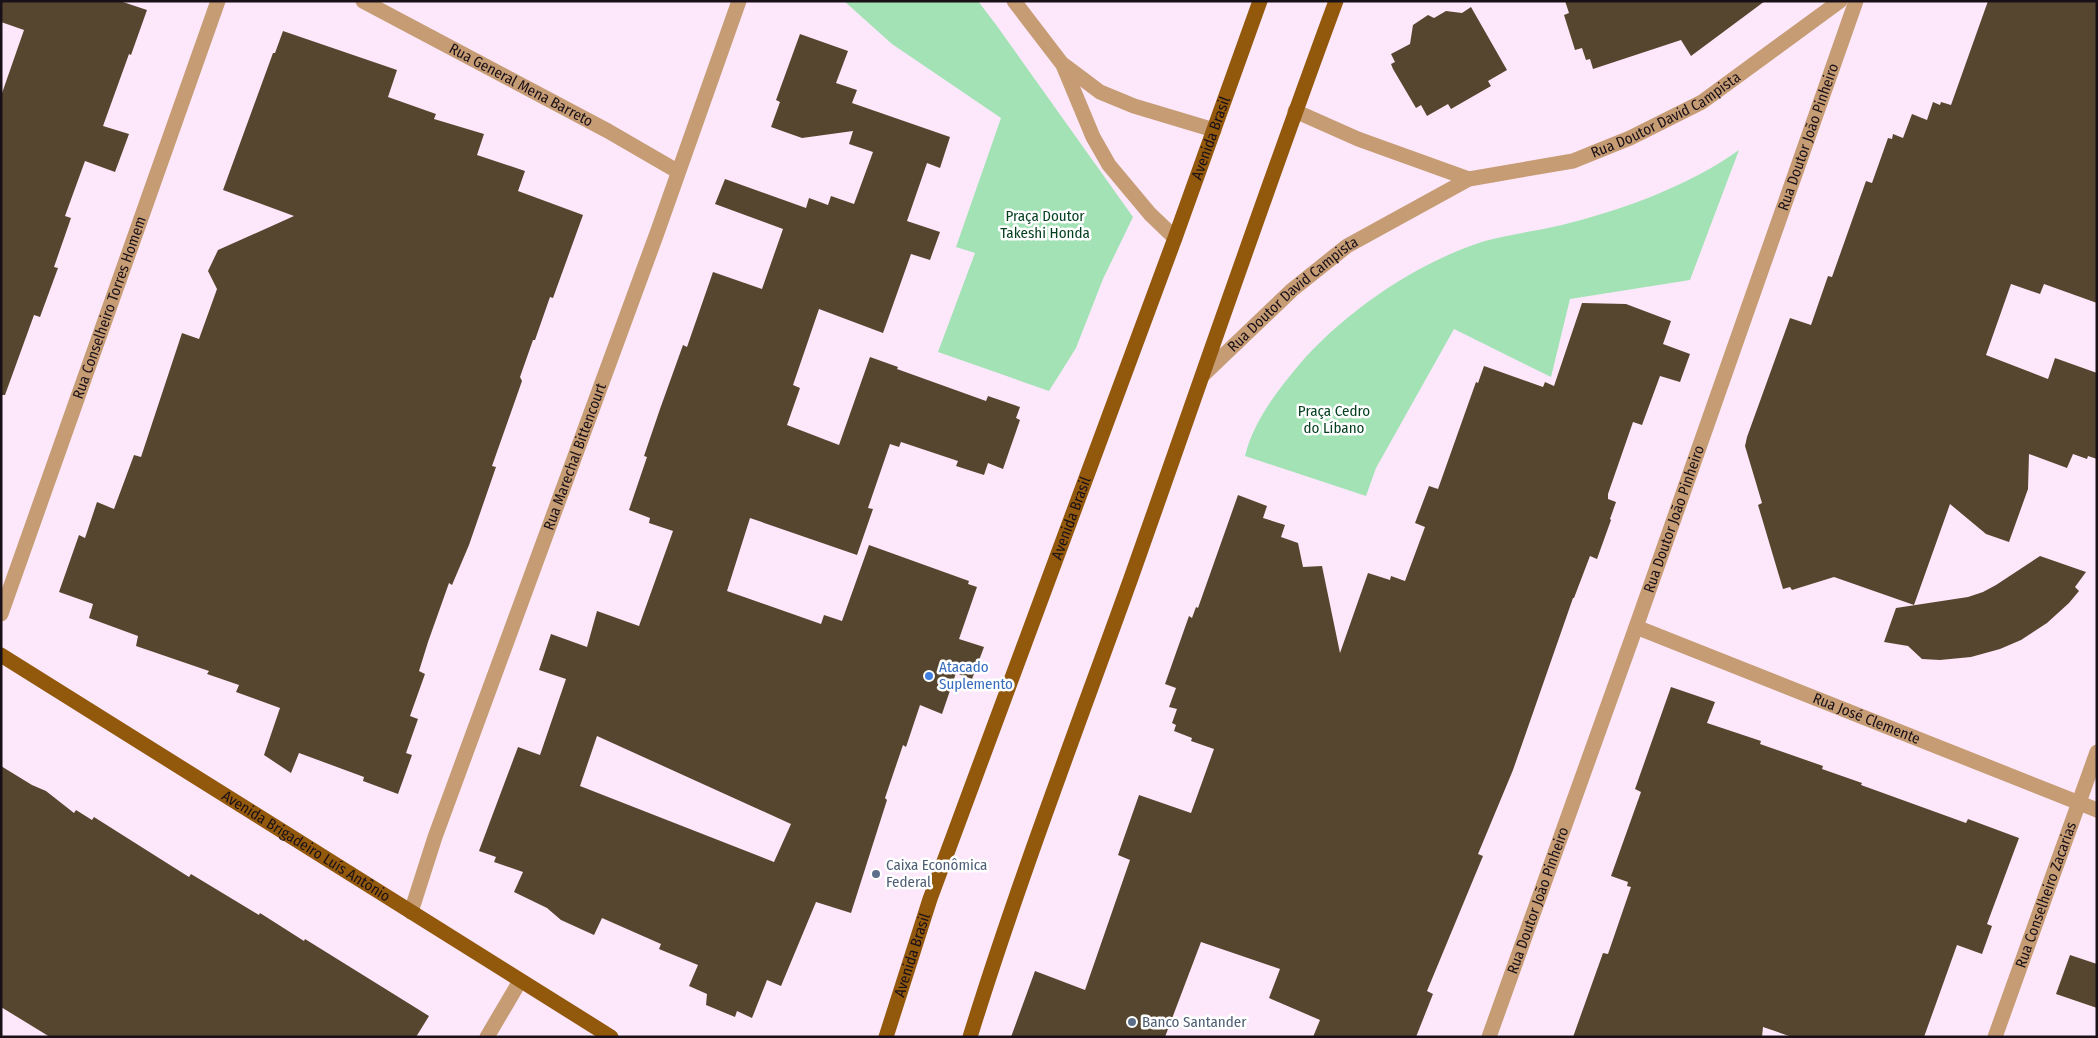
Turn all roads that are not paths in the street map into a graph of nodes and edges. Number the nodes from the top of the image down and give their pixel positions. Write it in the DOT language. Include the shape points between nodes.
graph roads {
  1 [pos="218,1"];
  2 [pos="363,1"];
  3 [pos="739,1"];
  4 [pos="1014,1"];
  5 [pos="1260,1"];
  6 [pos="1336,1"];
  7 [pos="1840,1"];
  8 [pos="1856,1"];
  9 [pos="1062,64"];
  10 [pos="1295,111"];
  11 [pos="1214,130"];
  12 [pos="677,171"];
  13 [pos="1469,179"];
  14 [pos="1174,238"];
  15 [pos="1203,376"];
  16 [pos="1,614"];
  17 [pos="1636,627"];
  18 [pos="1,655"];
  19 [pos="2097,752"];
  20 [pos="2078,804"];
  21 [pos="2097,810"];
  22 [pos="411,912"];
  23 [pos="520,981"];
  24 [pos="487,1037"];
  25 [pos="611,1037"];
  26 [pos="886,1037"];
  27 [pos="970,1037"];
  28 [pos="1489,1037"];
  29 [pos="1995,1037"];
  1 -- 16 [label="street, Rua Conselheiro Torres Homem"];
  2 -- 12 [label="street, Rua General Mena Barreto"];
  3 -- 12 [label="street, Rua Marechal Bittencourt"];
  4 -- 9 [label="street"];
  5 -- 11 [label="main road, Avenida Brasil"];
  6 -- 10 [label="main road"];
  7 -- 13 [label="street, Rua Doutor David Campista" via="1702,102 1630,138 1573,161"];
  8 -- 17 [label="street, Rua Doutor João Pinheiro"];
  9 -- 11 [label="street" via="1100,92 1134,106"];
  9 -- 14 [label="street" via="1109,165"];
  10 -- 13 [label="street, Rua Doutor David Campista" via="1358,139"];
  10 -- 15 [label="main road"];
  11 -- 14 [label="main road, Avenida Brasil"];
  12 -- 22 [label="street, Rua Marechal Bittencourt" via="435,837"];
  13 -- 15 [label="street, Rua Doutor David Campista" via="1347,246 1292,290"];
  14 -- 26 [label="main road, Avenida Brasil" via="930,898"];
  15 -- 27 [label="main road" via="1010,916"];
  17 -- 20 [label="street, Rua José Clemente"];
  17 -- 28 [label="street, Rua Doutor João Pinheiro"];
  18 -- 22 [label="main road, Avenida Brigadeiro Luís Antônio"];
  19 -- 20 [label="street, Rua Conselheiro Zacarias"];
  20 -- 21 [label="street, Rua José Clemente"];
  20 -- 29 [label="street, Rua Conselheiro Zacarias"];
  22 -- 23 [label="main road, Avenida Brigadeiro Luís Antônio"];
  23 -- 24 [label="street"];
  23 -- 25 [label="main road, Avenida Brigadeiro Luís Antônio"];
}
